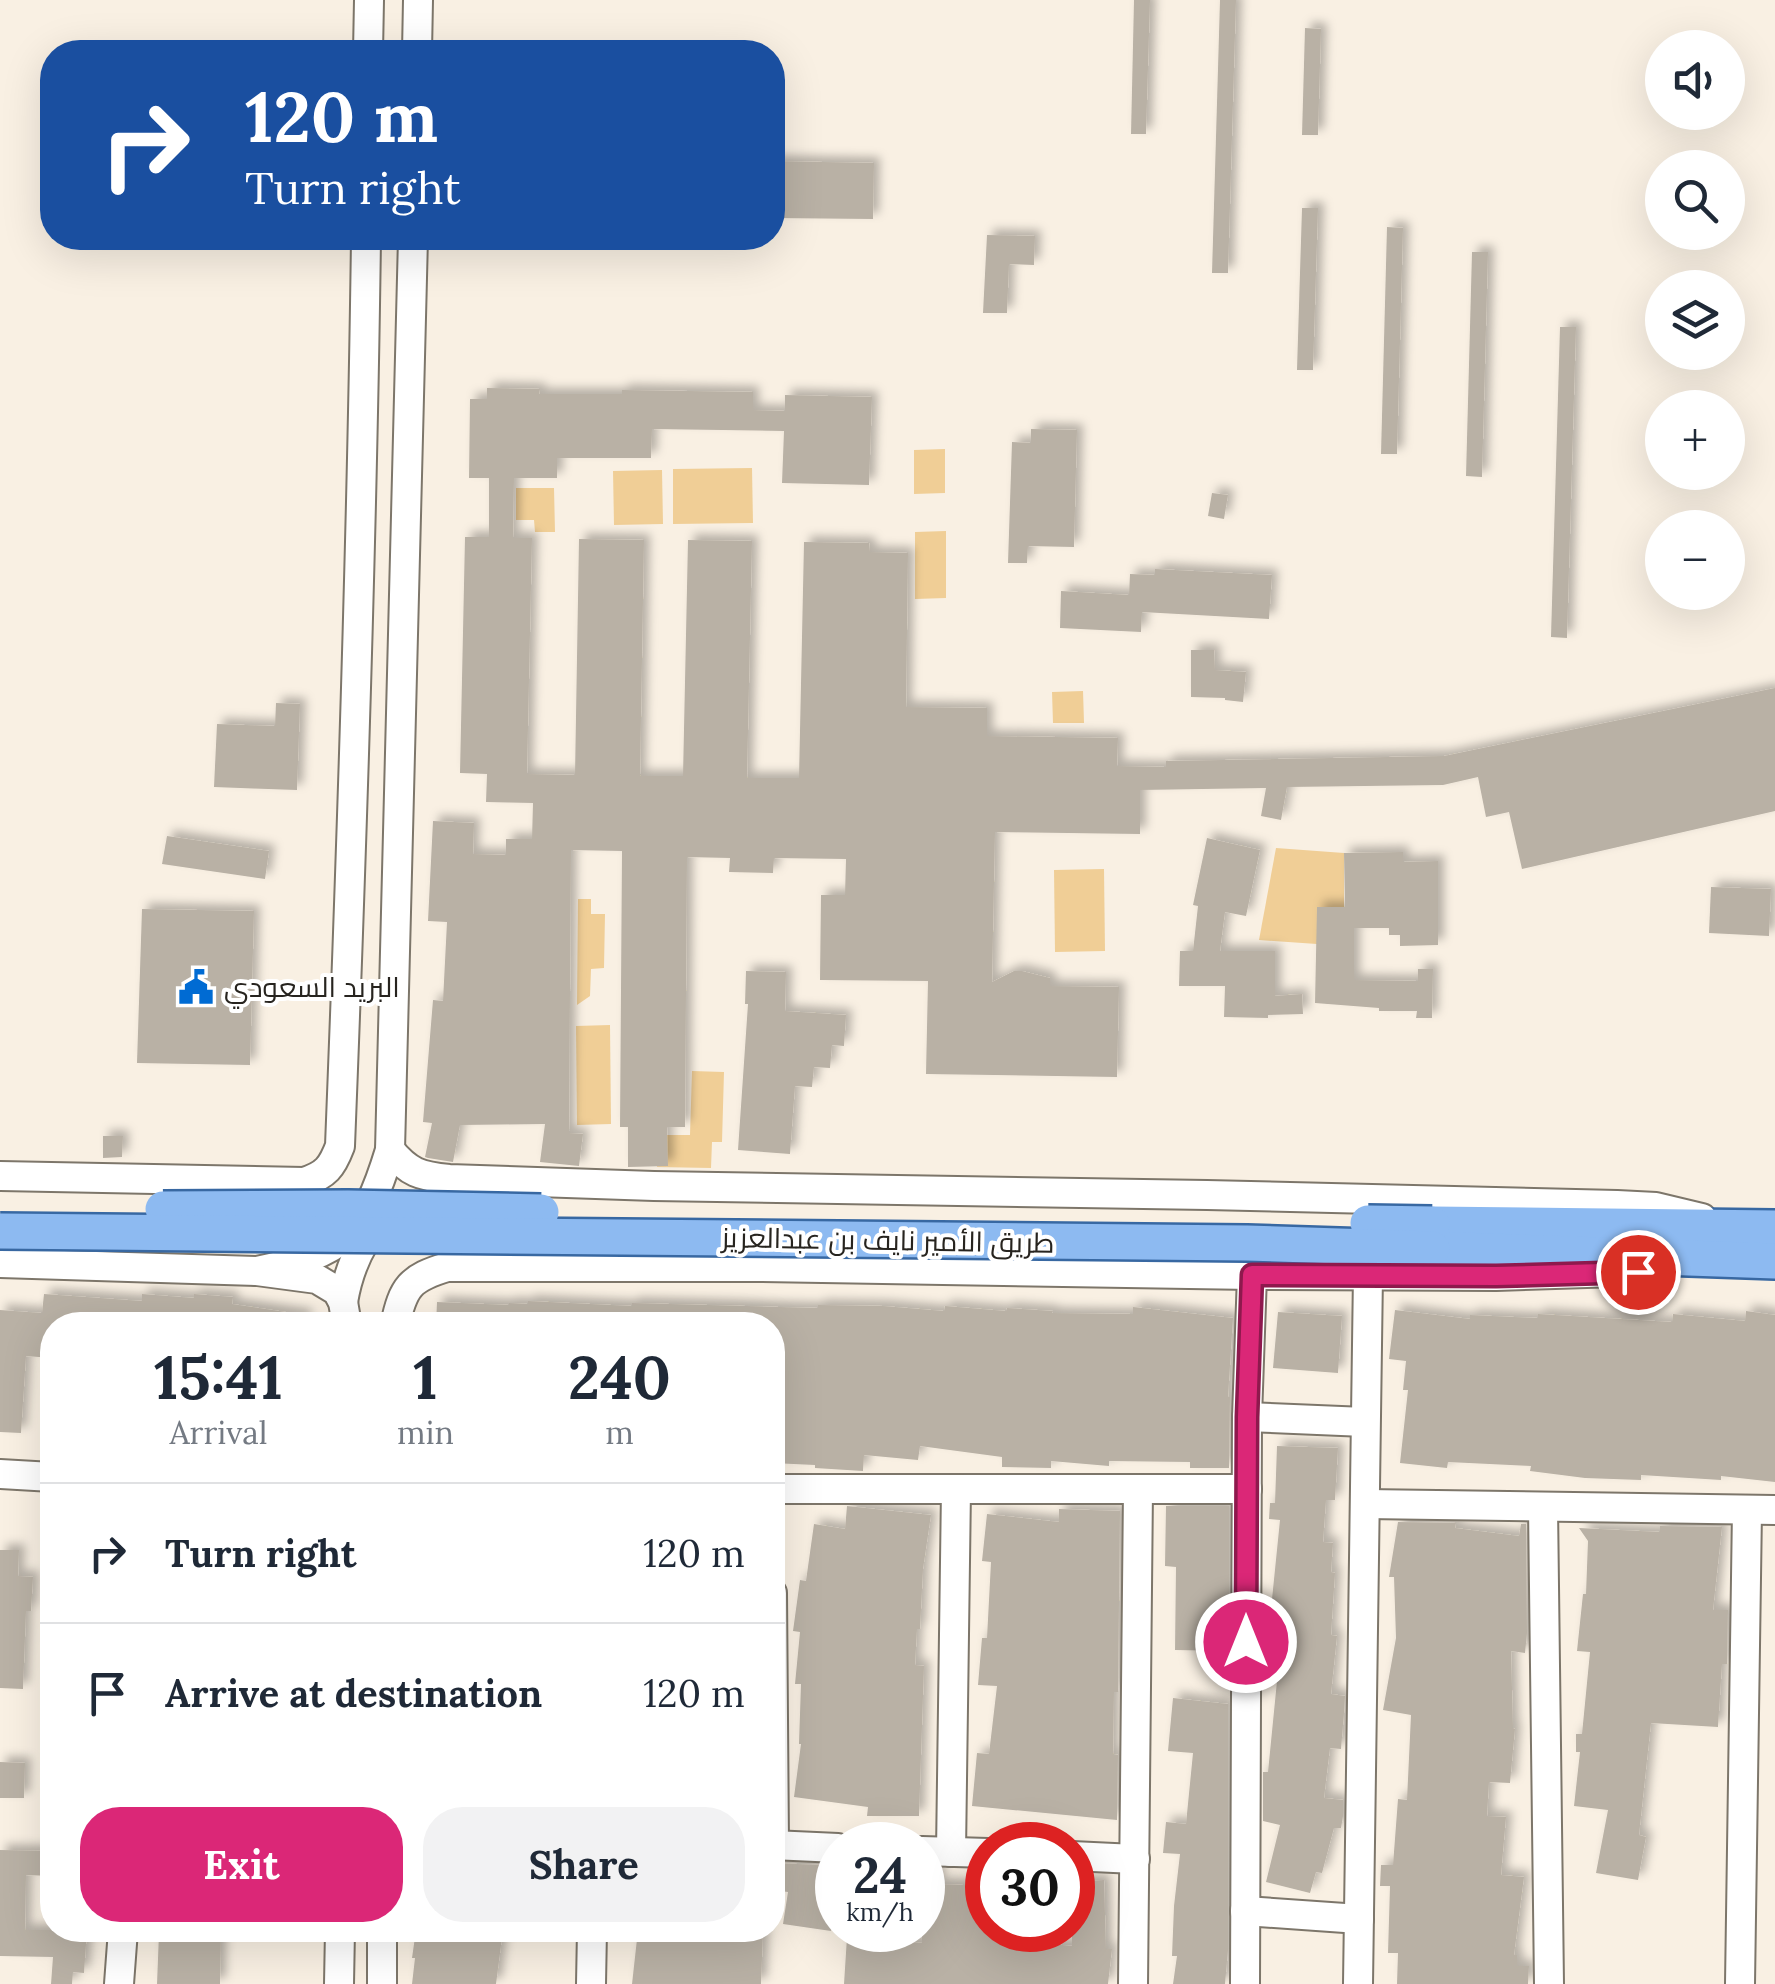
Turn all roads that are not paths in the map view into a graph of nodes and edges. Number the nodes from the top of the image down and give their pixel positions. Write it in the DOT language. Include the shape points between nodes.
graph roads {
  1 [pos="368,0"];
  2 [pos="418,0"];
  3 [pos="368,40"];
  4 [pos="417,40"];
  5 [pos="366,250"];
  6 [pos="413,250"];
  7 [pos="390,1150"];
  8 [pos="0,1176"];
  9 [pos="449,1179"];
  10 [pos="178,1180"];
  11 [pos="556,1183"];
  12 [pos="0,1208"];
  13 [pos="0,1231"];
  14 [pos="1432,1236"];
  15 [pos="1759,1244"];
  16 [pos="0,1263"];
  17 [pos="593,1267"];
  18 [pos="162,1268"];
  19 [pos="257,1271"];
  20 [pos="1368,1274"];
  21 [pos="1252,1275"];
  22 [pos="345,1312"];
  23 [pos="345,1312"];
  24 [pos="397,1312"];
  25 [pos="1247,1417"];
  26 [pos="1365,1422"];
  27 [pos="0,1474"];
  28 [pos="40,1476"];
  29 [pos="785,1489"];
  30 [pos="956,1489"];
  31 [pos="1138,1489"];
  32 [pos="1247,1489"];
  33 [pos="1366,1504"];
  34 [pos="1542,1506"];
  35 [pos="1761,1510"];
  36 [pos="939,1822"];
  37 [pos="785,1846"];
  38 [pos="815,1847"];
  39 [pos="1095,1857"];
  40 [pos="1134,1859"];
  41 [pos="1245,1912"];
  42 [pos="1359,1920"];
  43 [pos="122,1942"];
  44 [pos="340,1942"];
  45 [pos="382,1942"];
  46 [pos="592,1942"];
  47 [pos="119,1984"];
  48 [pos="339,1984"];
  49 [pos="382,1984"];
  50 [pos="592,1984"];
  51 [pos="1134,1984"];
  52 [pos="1244,1984"];
  53 [pos="1358,1984"];
  54 [pos="1549,1984"];
  55 [pos="1740,1984"];
  1 -- 3 [label="street"];
  2 -- 4 [label="street"];
  5 -- 10 [label="street" via="340,1146 321,1177 304,1182"];
  6 -- 7 [label="street"];
  7 -- 9 [label="street" via="411,1171"];
  7 -- 19 [label="street" via="364,1214 339,1244"];
  8 -- 10 [label="street"];
  9 -- 11 [label="street"];
  9 -- 22 [label="street" via="414,1191 373,1228 349,1275"];
  10 -- 18 [label="street" via="242,1204 246,1230 227,1253"];
  11 -- 15 [label="street" via="1617,1205 1656,1207"];
  11 -- 17 [label="street" via="504,1192 490,1218 493,1240 510,1253"];
  12 -- 14 [label="main road, طريق الأمير نايف بن عبدالعزيز, bridge" via="348,1208"];
  13 -- 14 [label="main road, طريق الأمير نايف بن عبدالعزيز, bridge" via="1170,1242"];
  14 -- 15 [label="main road, طريق الأمير نايف بن عبدالعزيز"];
  15 -- 20 [label="street" via="1638,1272"];
  16 -- 18 [label="street"];
  17 -- 21 [label="street"];
  17 -- 24 [label="street" via="447,1267 410,1285"];
  18 -- 19 [label="street"];
  19 -- 23 [label="street" via="317,1279 338,1291"];
  20 -- 21 [label="street"];
  20 -- 26 [label="street"];
  21 -- 25 [label="street"];
  25 -- 26 [label="street"];
  25 -- 32 [label="street"];
  26 -- 33 [label="street"];
  27 -- 28 [label="street"];
  29 -- 30 [label="street"];
  30 -- 31 [label="street"];
  30 -- 36 [label="street"];
  31 -- 32 [label="street"];
  31 -- 40 [label="street"];
  32 -- 41 [label="street"];
  33 -- 34 [label="street"];
  33 -- 42 [label="street"];
  34 -- 35 [label="street"];
  34 -- 54 [label="street"];
  35 -- 55 [label="street"];
  37 -- 38 [label="street"];
  39 -- 40 [label="street"];
  40 -- 51 [label="street"];
  41 -- 42 [label="street"];
  41 -- 52 [label="street"];
  42 -- 53 [label="street"];
  43 -- 47 [label="street"];
  44 -- 48 [label="street"];
  45 -- 49 [label="street"];
  46 -- 50 [label="street"];
}
